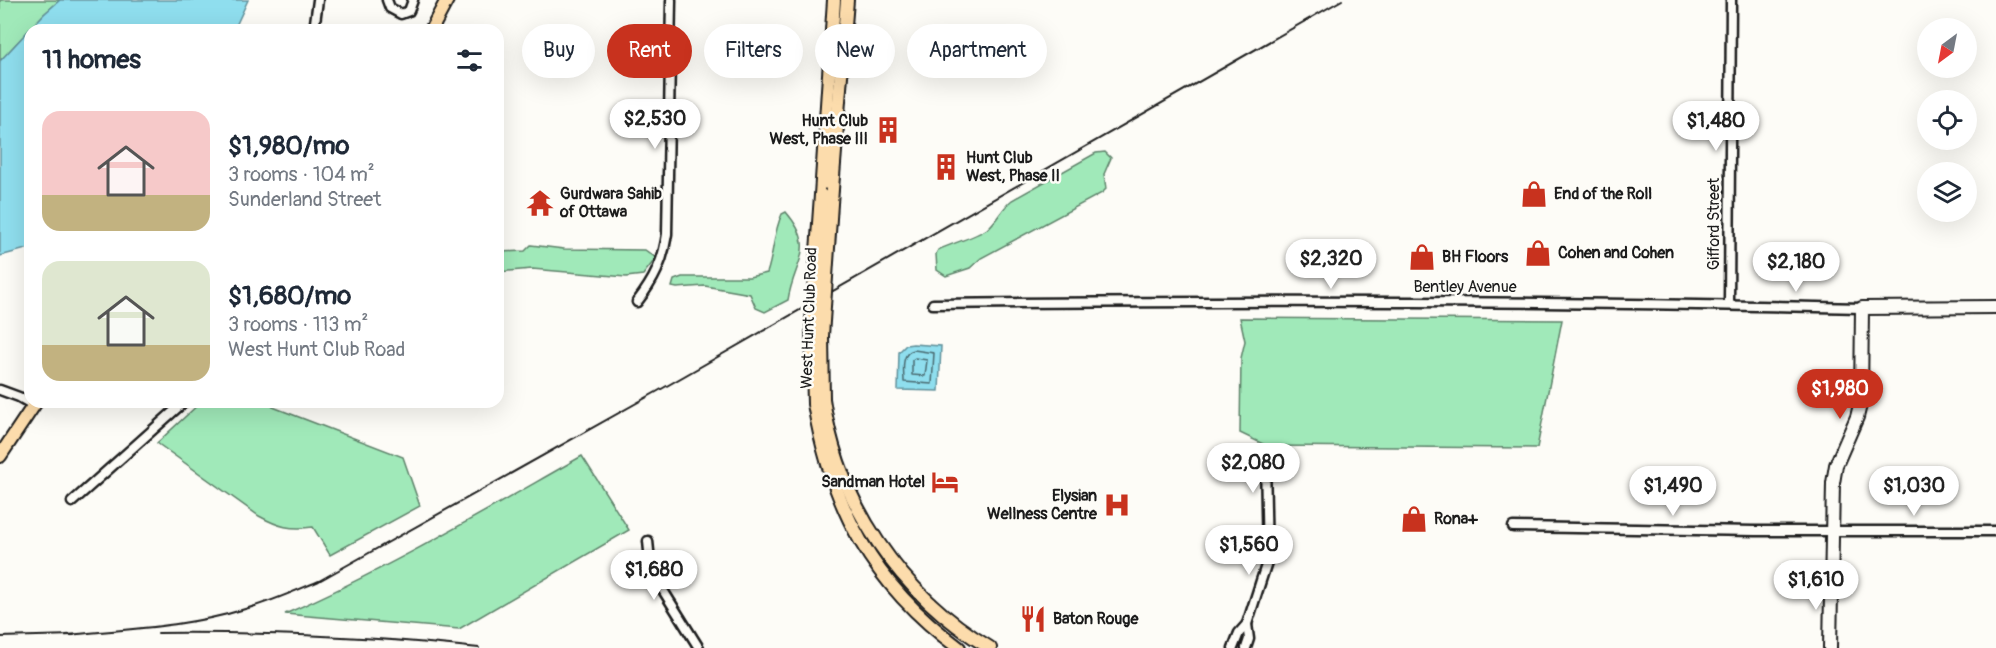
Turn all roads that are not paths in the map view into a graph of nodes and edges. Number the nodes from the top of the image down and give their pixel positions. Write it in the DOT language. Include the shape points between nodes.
graph roads {
  1 [pos="318,0"];
  2 [pos="387,0"];
  3 [pos="413,0"];
  4 [pos="447,0"];
  5 [pos="671,0"];
  6 [pos="834,0"];
  7 [pos="847,0"];
  8 [pos="1731,0"];
  9 [pos="315,24"];
  10 [pos="434,24"];
  11 [pos="826,192"];
  12 [pos="637,302"];
  13 [pos="933,304"];
  14 [pos="1729,305"];
  15 [pos="1996,307"];
  16 [pos="1862,308"];
  17 [pos="0,390"];
  18 [pos="24,399"];
  19 [pos="818,402"];
  20 [pos="31,408"];
  21 [pos="177,408"];
  22 [pos="0,456"];
  23 [pos="1265,458"];
  24 [pos="72,502"];
  25 [pos="1513,527"];
  26 [pos="1832,530"];
  27 [pos="1996,531"];
  28 [pos="648,541"];
  29 [pos="1247,624"];
  30 [pos="699,648"];
  31 [pos="959,648"];
  32 [pos="990,648"];
  33 [pos="1233,648"];
  34 [pos="1246,648"];
  35 [pos="1830,648"];
  1 -- 9 [label="street"];
  2 -- 3 [label="street" via="390,8 401,14"];
  4 -- 10 [label="main road"];
  5 -- 12 [label="street" via="667,234 659,268"];
  6 -- 11 [label="main road, West Hunt Club Road"];
  7 -- 11 [label="main road, West Hunt Club Road"];
  8 -- 14 [label="street, Gifford Street"];
  11 -- 19 [label="main road, West Hunt Club Road, bridge" via="812,322"];
  13 -- 14 [label="street, Bentley Avenue"];
  14 -- 16 [label="street, Bentley Avenue"];
  15 -- 16 [label="street, Bentley Avenue"];
  16 -- 26 [label="street" via="1861,401 1836,465"];
  17 -- 18 [label="street"];
  19 -- 31 [label="main road, West Hunt Club Road" via="820,439 831,478 858,538 900,595"];
  19 -- 32 [label="main road, West Hunt Club Road" via="850,493 886,555 912,586 952,622"];
  20 -- 22 [label="main road"];
  21 -- 24 [label="street"];
  23 -- 29 [label="street" via="1267,562"];
  25 -- 26 [label="street"];
  26 -- 27 [label="street"];
  26 -- 35 [label="street"];
  28 -- 30 [label="street" via="651,571"];
  29 -- 33 [label="street"];
  29 -- 34 [label="street" via="1250,639"];
}
